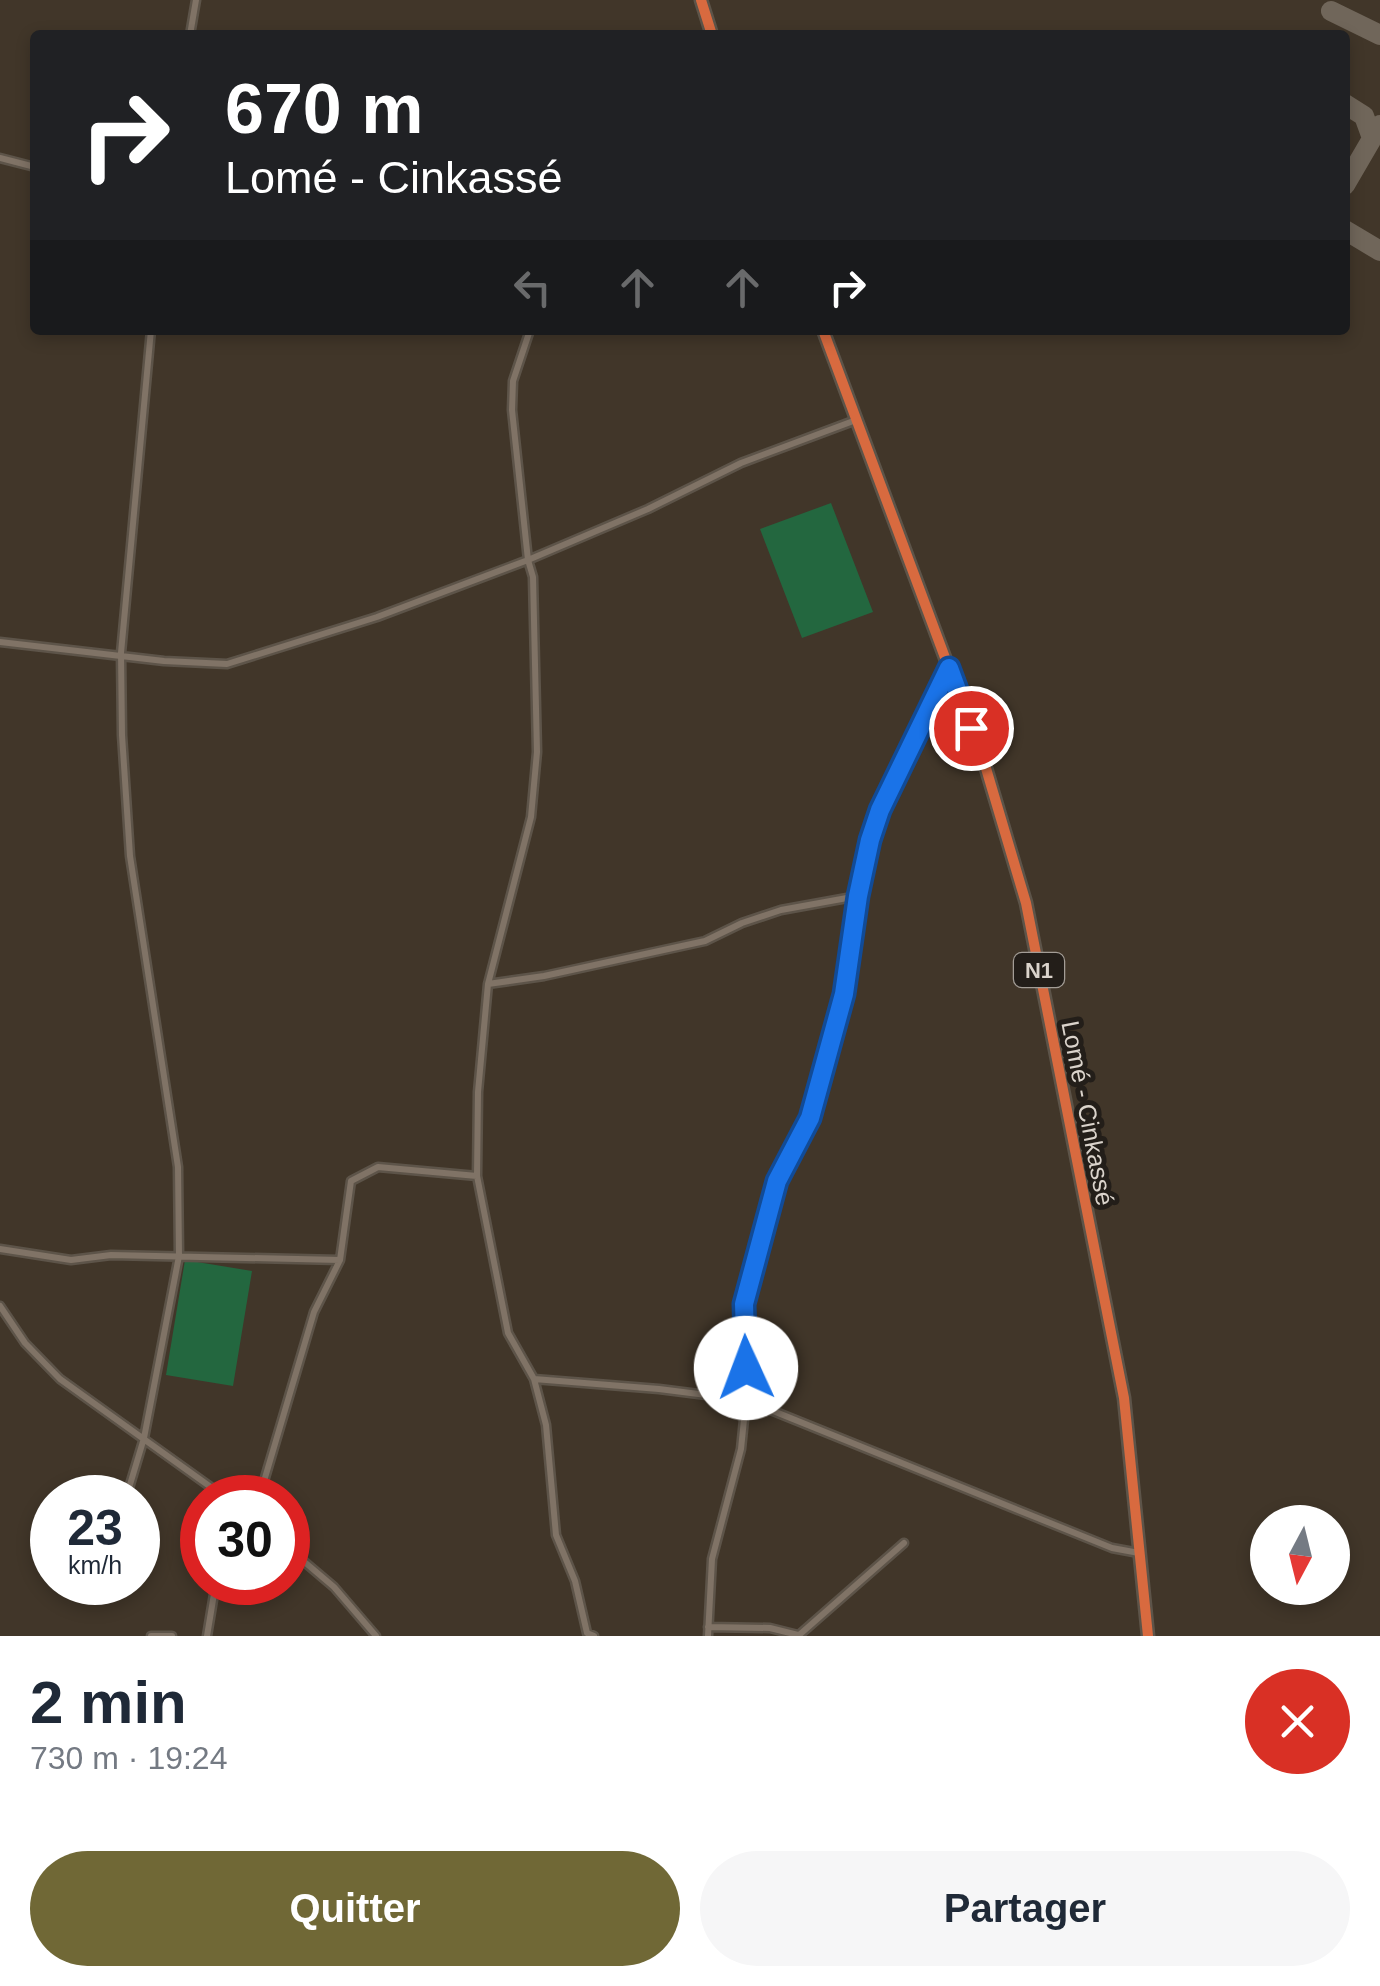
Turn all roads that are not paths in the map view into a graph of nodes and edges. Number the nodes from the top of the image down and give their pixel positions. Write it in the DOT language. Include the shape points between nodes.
graph roads {
  1 [pos="196,0"];
  2 [pos="701,0"];
  3 [pos="191,30"];
  4 [pos="710,30"];
  5 [pos="0,158"];
  6 [pos="30,166"];
  7 [pos="151,335"];
  8 [pos="528,335"];
  9 [pos="825,335"];
  10 [pos="856,420"];
  11 [pos="528,560"];
  12 [pos="0,642"];
  13 [pos="120,653"];
  14 [pos="949,668"];
  15 [pos="858,896"];
  16 [pos="488,984"];
  17 [pos="476,1176"];
  18 [pos="0,1249"];
  19 [pos="180,1256"];
  20 [pos="340,1260"];
  21 [pos="0,1306"];
  22 [pos="534,1379"];
  23 [pos="746,1400"];
  24 [pos="144,1438"];
  25 [pos="133,1475"];
  26 [pos="195,1475"];
  27 [pos="267,1475"];
  28 [pos="904,1543"];
  29 [pos="1140,1554"];
  30 [pos="310,1567"];
  31 [pos="212,1605"];
  32 [pos="708,1631"];
  33 [pos="151,1636"];
  34 [pos="172,1636"];
  35 [pos="207,1636"];
  36 [pos="376,1636"];
  37 [pos="594,1636"];
  38 [pos="798,1636"];
  39 [pos="1148,1636"];
  1 -- 3 [label="street"];
  2 -- 4 [label="highway"];
  5 -- 6 [label="street"];
  7 -- 13 [label="street"];
  8 -- 11 [label="street" via="513,381 512,410"];
  9 -- 10 [label="highway, Lomé - Cinkassé / N1"];
  10 -- 11 [label="street"];
  10 -- 14 [label="highway, Lomé - Cinkassé / N1"];
  11 -- 13 [label="street" via="227,664"];
  11 -- 16 [label="street" via="537,752 531,817"];
  12 -- 13 [label="street"];
  13 -- 19 [label="street" via="130,856 178,1167"];
  14 -- 15 [label="street" via="880,810"];
  14 -- 29 [label="highway, Lomé - Cinkassé / N1" via="1026,904 1124,1398"];
  15 -- 16 [label="street" via="781,910 705,941"];
  15 -- 23 [label="street" via="844,994 825,1065 810,1118 777,1181 744,1304"];
  16 -- 17 [label="street"];
  17 -- 20 [label="street" via="378,1168 351,1180"];
  17 -- 22 [label="street" via="508,1333"];
  18 -- 19 [label="street" via="72,1260"];
  19 -- 20 [label="street"];
  19 -- 24 [label="street"];
  20 -- 27 [label="street" via="314,1312"];
  21 -- 24 [label="street" via="60,1379"];
  22 -- 23 [label="street"];
  22 -- 37 [label="street" via="546,1425 556,1535 587,1633"];
  23 -- 29 [label="street"];
  23 -- 32 [label="street" via="741,1449 712,1559"];
  24 -- 25 [label="street"];
  24 -- 26 [label="street"];
  28 -- 38 [label="street"];
  29 -- 39 [label="highway, Lomé - Cinkassé / N1"];
  30 -- 36 [label="street"];
  31 -- 35 [label="street"];
  32 -- 38 [label="street" via="770,1628"];
  33 -- 34 [label="street"];
}
